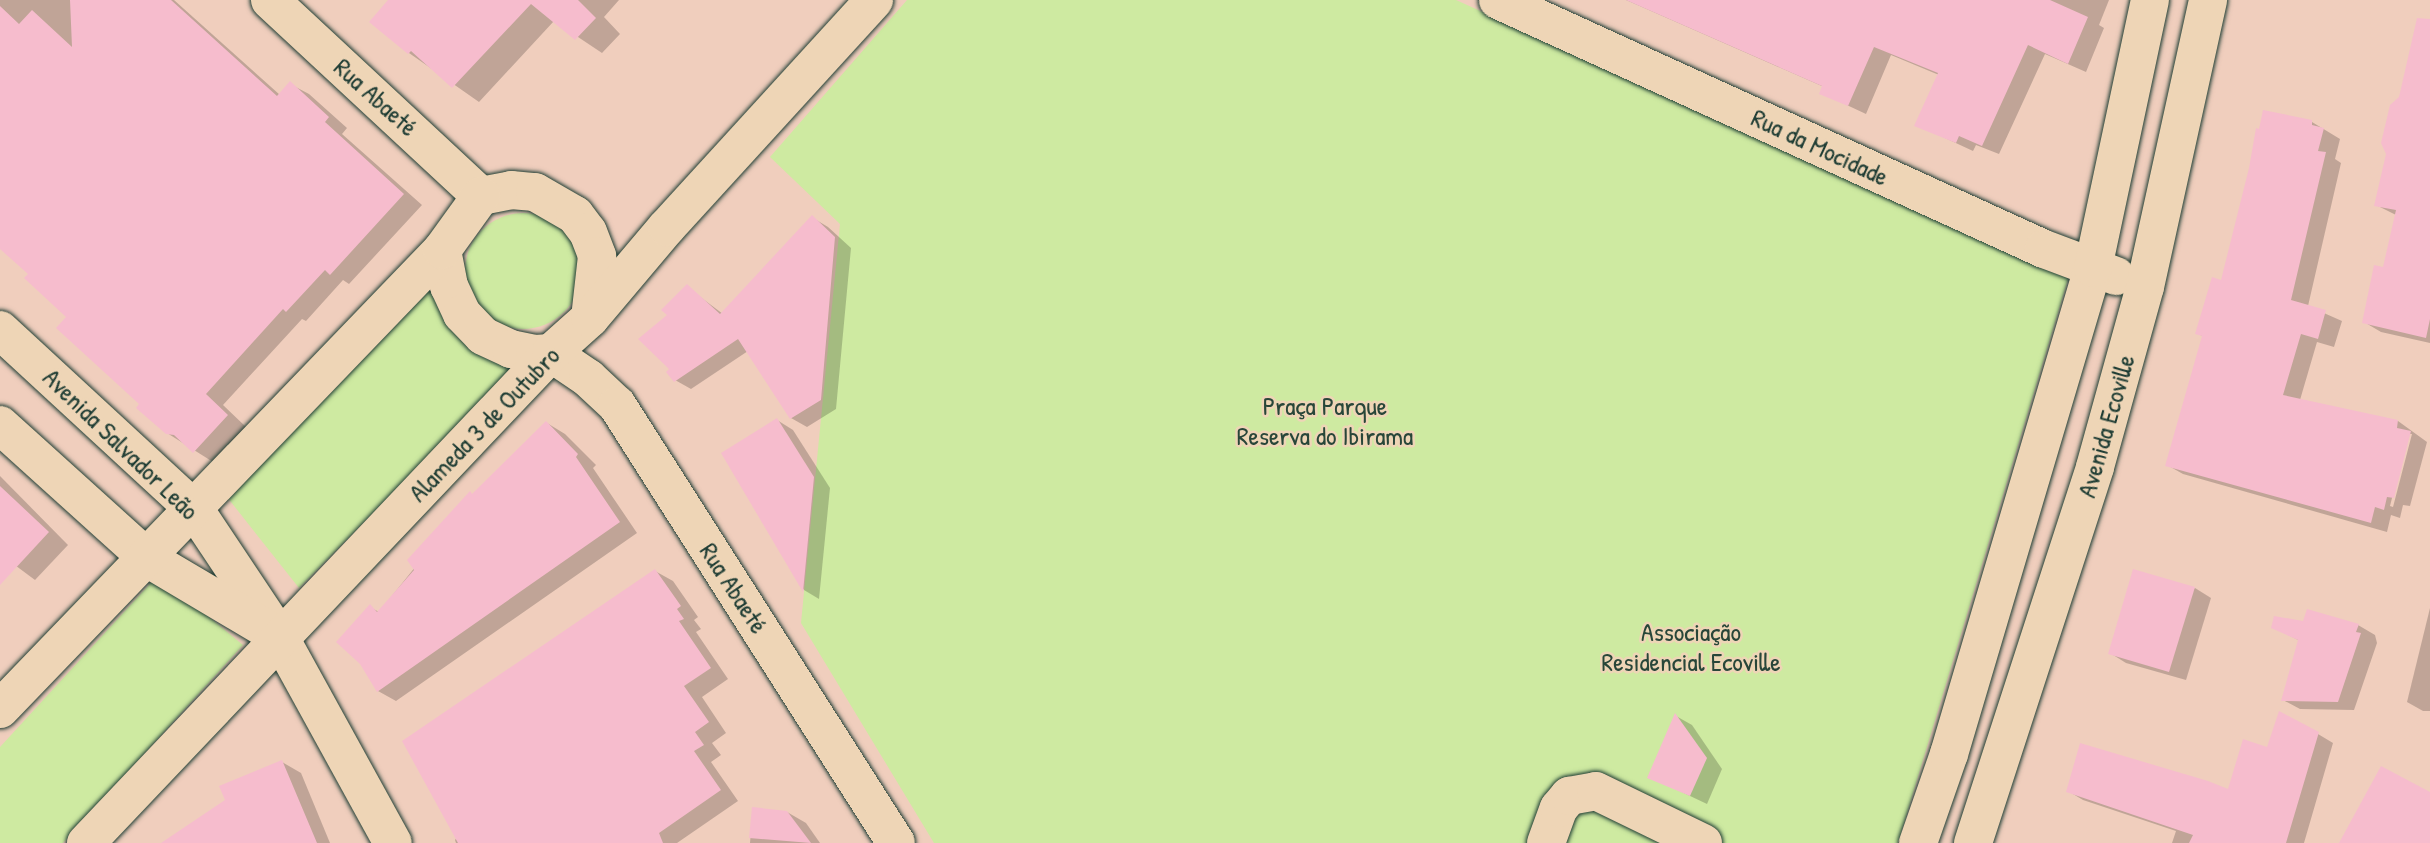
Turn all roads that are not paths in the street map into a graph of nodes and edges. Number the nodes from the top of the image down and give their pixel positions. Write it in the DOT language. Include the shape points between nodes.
graph roads {
  1 [pos="270,0"];
  2 [pos="874,0"];
  3 [pos="1498,0"];
  4 [pos="2150,0"];
  5 [pos="2208,0"];
  6 [pos="481,196"];
  7 [pos="588,232"];
  8 [pos="655,243"];
  9 [pos="442,250"];
  10 [pos="2094,268"];
  11 [pos="2145,287"];
  12 [pos="590,318"];
  13 [pos="0,330"];
  14 [pos="551,353"];
  15 [pos="0,425"];
  16 [pos="195,510"];
  17 [pos="147,558"];
  18 [pos="279,636"];
  19 [pos="0,709"];
  20 [pos="86,843"];
  21 [pos="393,843"];
  22 [pos="896,843"];
  23 [pos="1546,843"];
  24 [pos="1703,843"];
  25 [pos="1918,843"];
  26 [pos="1973,843"];
  1 -- 6 [label="street, Rua Abaeté"];
  2 -- 8 [label="street, Alameda 3 de Outubro"];
  3 -- 10 [label="street, Rua da Mocidade"];
  4 -- 10 [label="street"];
  5 -- 11 [label="street, Avenida Ecoville"];
  6 -- 7 [label="street" via="511,190 535,192 575,215"];
  6 -- 9 [label="street"];
  7 -- 8 [label="street"];
  7 -- 12 [label="street" via="597,256"];
  8 -- 12 [label="street, Alameda 3 de Outubro"];
  9 -- 14 [label="street" via="449,286 462,314 483,336 511,349"];
  9 -- 16 [label="street"];
  10 -- 11 [label="street, Rua da Mocidade"];
  10 -- 25 [label="street" via="1949,754"];
  11 -- 26 [label="street, Avenida Ecoville" via="2091,481"];
  12 -- 14 [label="street, Alameda 3 de Outubro"];
  13 -- 16 [label="street, Avenida Salvador Leão"];
  14 -- 18 [label="street, Alameda 3 de Outubro"];
  14 -- 22 [label="street, Rua Abaeté" via="617,405"];
  15 -- 17 [label="street"];
  16 -- 17 [label="street"];
  16 -- 18 [label="street, Avenida Salvador Leão"];
  17 -- 18 [label="street"];
  17 -- 19 [label="street"];
  18 -- 20 [label="street, Alameda 3 de Outubro"];
  18 -- 21 [label="street, Avenida Salvador Leão"];
  23 -- 24 [label="street" via="1559,808 1569,796 1596,791"];
}
